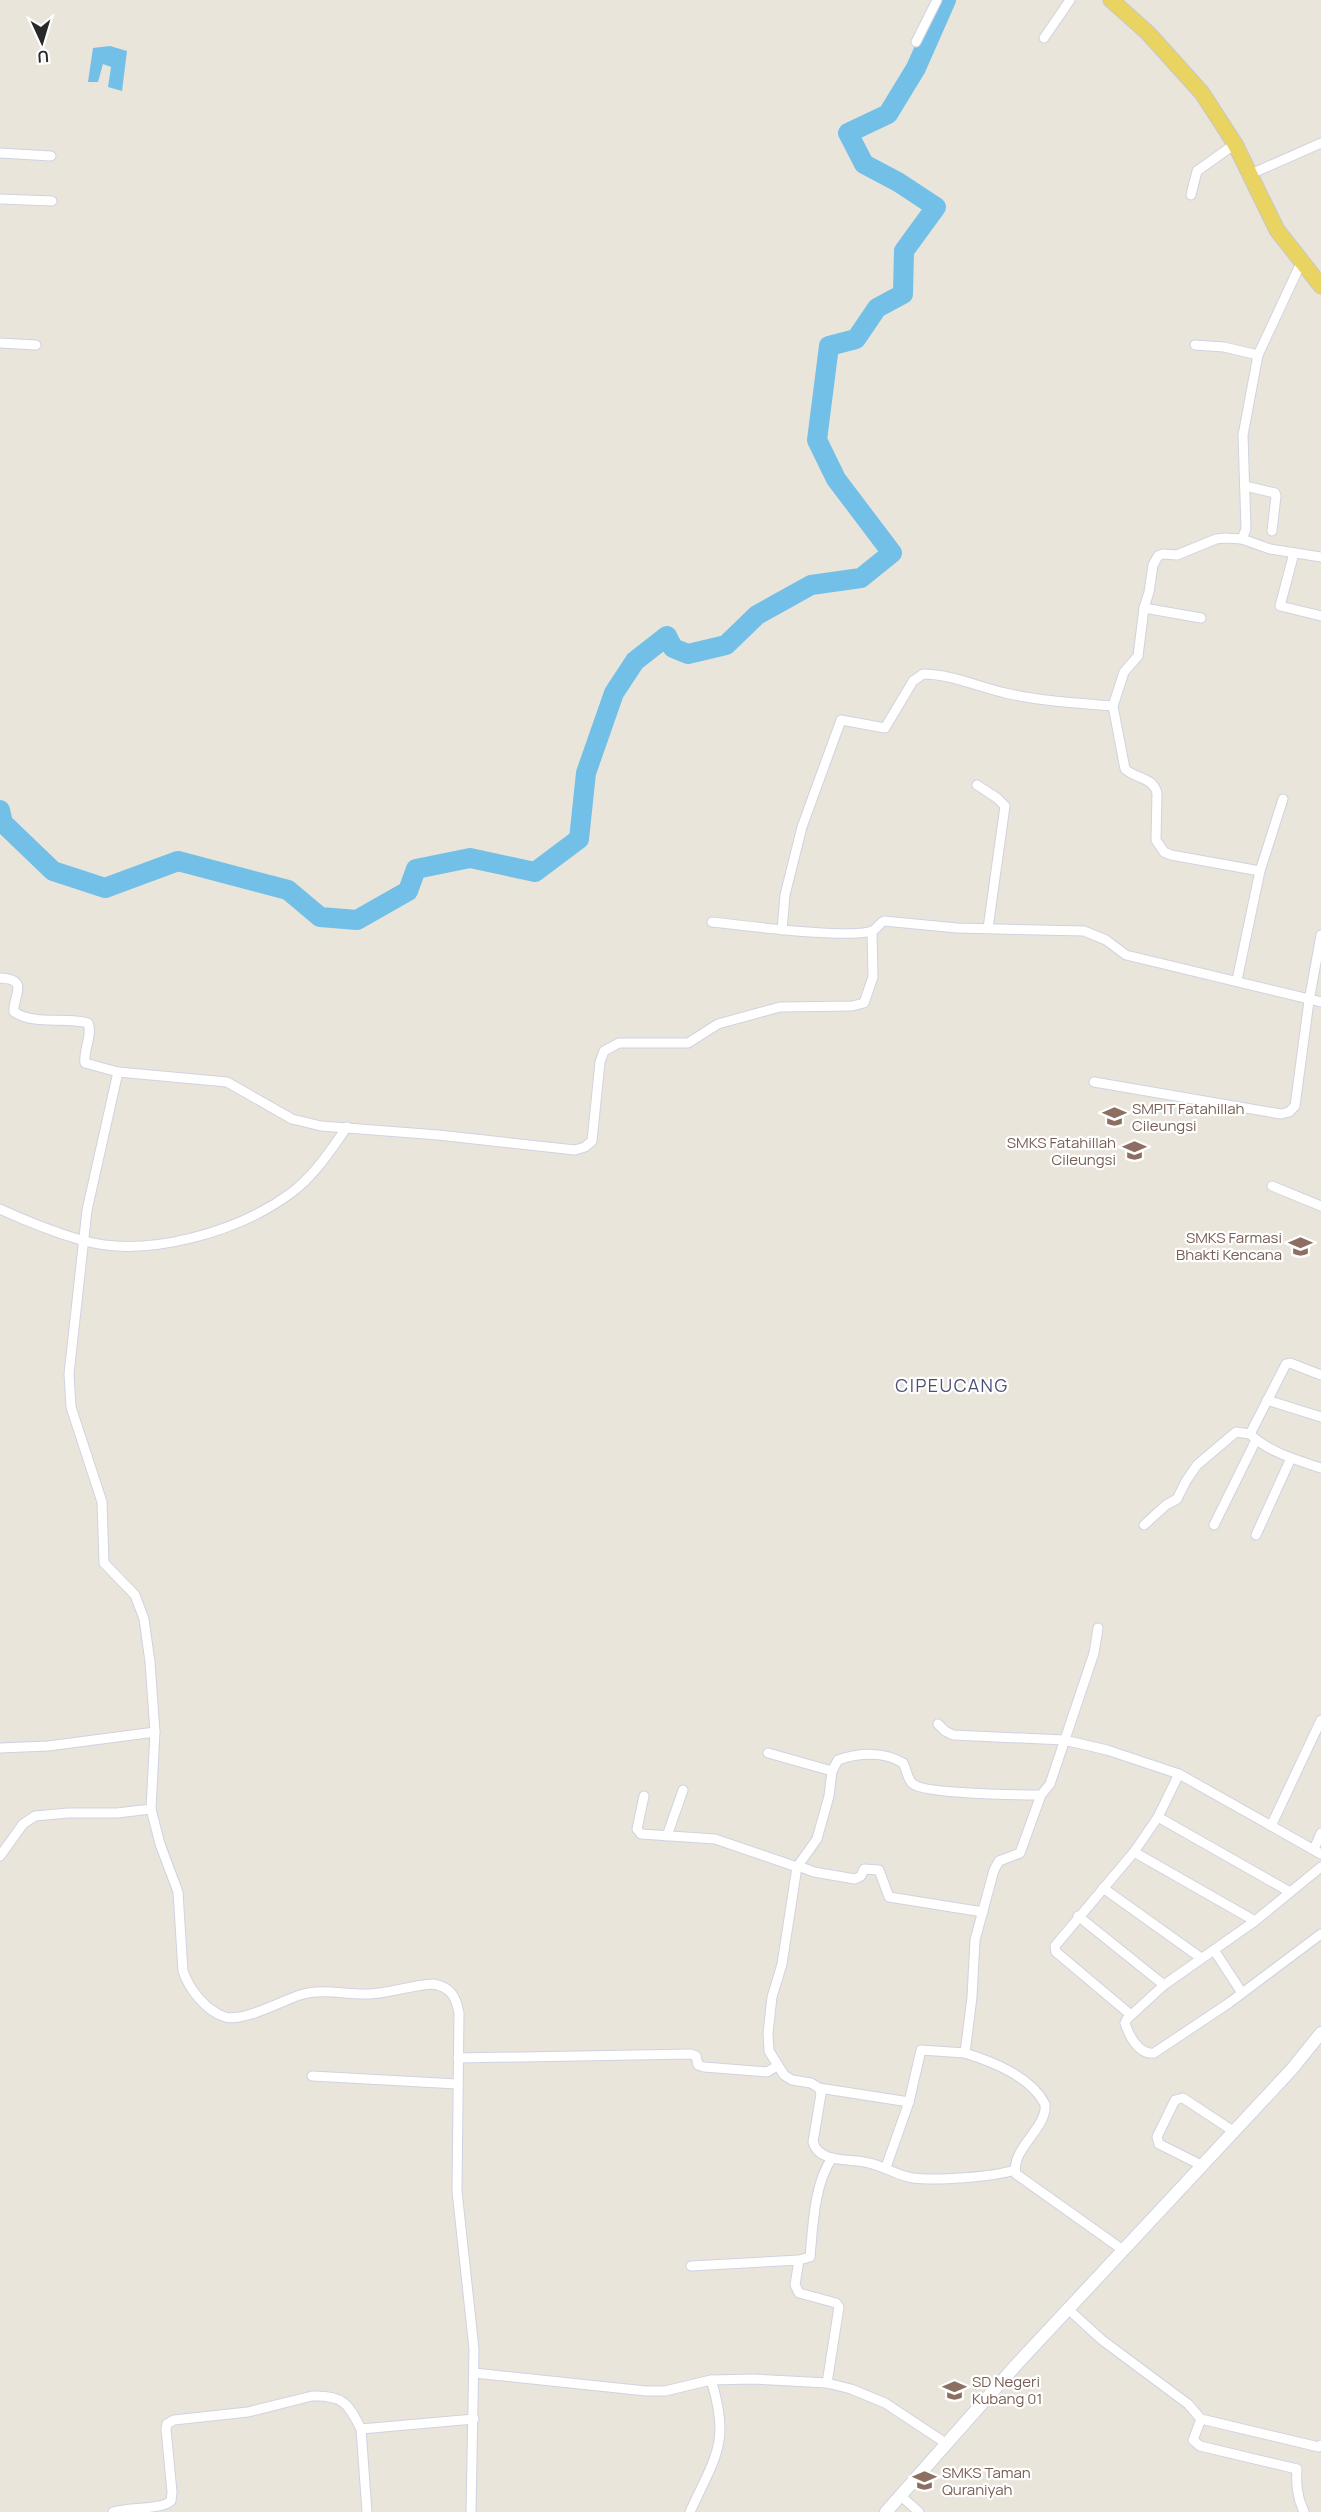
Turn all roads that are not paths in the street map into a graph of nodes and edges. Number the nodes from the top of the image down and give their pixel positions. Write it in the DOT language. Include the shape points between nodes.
graph roads {
  1 [pos="937,0"];
  2 [pos="1070,0"];
  3 [pos="1111,0"];
  4 [pos="1044,38"];
  5 [pos="916,42"];
  6 [pos="1321,143"];
  7 [pos="1235,144"];
  8 [pos="0,153"];
  9 [pos="51,156"];
  10 [pos="1251,174"];
  11 [pos="1191,195"];
  12 [pos="0,199"];
  13 [pos="52,201"];
  14 [pos="1301,263"];
  15 [pos="1321,286"];
  16 [pos="0,343"];
  17 [pos="36,345"];
  18 [pos="1195,345"];
  19 [pos="1258,355"];
  20 [pos="1245,486"];
  21 [pos="1272,531"];
  22 [pos="1242,538"];
  23 [pos="1294,553"];
  24 [pos="1321,557"];
  25 [pos="1144,609"];
  26 [pos="1321,616"];
  27 [pos="1201,618"];
  28 [pos="1113,706"];
  29 [pos="977,785"];
  30 [pos="1283,800"];
  31 [pos="1260,871"];
  32 [pos="712,922"];
  33 [pos="988,928"];
  34 [pos="782,930"];
  35 [pos="872,931"];
  36 [pos="1321,935"];
  37 [pos="0,978"];
  38 [pos="1236,980"];
  39 [pos="1309,1001"];
  40 [pos="1321,1002"];
  41 [pos="118,1072"];
  42 [pos="1094,1082"];
  43 [pos="347,1127"];
  44 [pos="1272,1186"];
  45 [pos="1321,1206"];
  46 [pos="0,1209"];
  47 [pos="83,1241"];
  48 [pos="1321,1375"];
  49 [pos="1268,1400"];
  50 [pos="1321,1417"];
  51 [pos="1253,1437"];
  52 [pos="1290,1458"];
  53 [pos="1321,1468"];
  54 [pos="1144,1525"];
  55 [pos="1214,1525"];
  56 [pos="1256,1535"];
  57 [pos="1098,1628"];
  58 [pos="1321,1720"];
  59 [pos="938,1724"];
  60 [pos="155,1732"];
  61 [pos="1064,1740"];
  62 [pos="0,1748"];
  63 [pos="768,1753"];
  64 [pos="832,1771"];
  65 [pos="1179,1774"];
  66 [pos="683,1790"];
  67 [pos="1041,1795"];
  68 [pos="644,1796"];
  69 [pos="152,1809"];
  70 [pos="1158,1817"];
  71 [pos="1271,1826"];
  72 [pos="1321,1833"];
  73 [pos="667,1836"];
  74 [pos="1318,1851"];
  75 [pos="1134,1852"];
  76 [pos="0,1856"];
  77 [pos="797,1866"];
  78 [pos="1321,1867"];
  79 [pos="1103,1888"];
  80 [pos="1290,1892"];
  81 [pos="983,1912"];
  82 [pos="1078,1916"];
  83 [pos="1255,1921"];
  84 [pos="1321,1934"];
  85 [pos="1214,1950"];
  86 [pos="1201,1958"];
  87 [pos="1164,1985"];
  88 [pos="1242,1992"];
  89 [pos="1131,2015"];
  90 [pos="1321,2034"];
  91 [pos="965,2053"];
  92 [pos="458,2058"];
  93 [pos="777,2066"];
  94 [pos="312,2076"];
  95 [pos="457,2084"];
  96 [pos="819,2088"];
  97 [pos="909,2102"];
  98 [pos="1233,2131"];
  99 [pos="832,2158"];
  100 [pos="1203,2166"];
  101 [pos="886,2167"];
  102 [pos="1015,2170"];
  103 [pos="1123,2250"];
  104 [pos="800,2260"];
  105 [pos="691,2266"];
  106 [pos="1068,2309"];
  107 [pos="474,2373"];
  108 [pos="711,2380"];
  109 [pos="827,2384"];
  110 [pos="474,2419"];
  111 [pos="1201,2419"];
  112 [pos="361,2429"];
  113 [pos="947,2444"];
  114 [pos="1321,2445"];
  115 [pos="901,2496"];
  116 [pos="113,2512"];
  117 [pos="367,2512"];
  118 [pos="471,2512"];
  119 [pos="690,2512"];
  120 [pos="886,2512"];
  121 [pos="919,2512"];
  122 [pos="1304,2512"];
  1 -- 5 [label="street"];
  2 -- 4 [label="street"];
  3 -- 7 [label="main road" via="1148,33 1202,93"];
  6 -- 10 [label="street"];
  7 -- 10 [label="main road"];
  7 -- 11 [label="street" via="1197,171"];
  8 -- 9 [label="street"];
  10 -- 14 [label="main road" via="1277,230"];
  12 -- 13 [label="street"];
  14 -- 15 [label="main road"];
  14 -- 19 [label="street"];
  16 -- 17 [label="street"];
  18 -- 19 [label="street"];
  19 -- 20 [label="street" via="1245,417"];
  20 -- 21 [label="street" via="1276,495"];
  20 -- 22 [label="street"];
  22 -- 23 [label="street"];
  22 -- 25 [label="street" via="1220,538 1177,555 1158,556"];
  23 -- 24 [label="street"];
  23 -- 26 [label="street" via="1280,606"];
  25 -- 27 [label="street"];
  25 -- 28 [label="street" via="1138,656 1124,672"];
  28 -- 31 [label="street" via="1125,769 1155,786 1159,847 1171,855"];
  28 -- 34 [label="street" via="1017,695 923,674 913,681 885,728 841,720 802,827 785,895"];
  29 -- 33 [label="street" via="1005,806"];
  30 -- 31 [label="street"];
  31 -- 38 [label="street"];
  32 -- 34 [label="street"];
  33 -- 35 [label="street" via="884,921"];
  33 -- 38 [label="street" via="1084,931 1106,940 1126,955"];
  34 -- 35 [label="street"];
  35 -- 43 [label="street" via="873,976 864,1003 780,1007 718,1024 688,1043 632,1042 604,1051 594,1132 585,1147 557,1150"];
  36 -- 39 [label="street"];
  37 -- 41 [label="street" via="18,986 13,1006 18,1015 88,1023 85,1063"];
  38 -- 39 [label="street"];
  39 -- 40 [label="street"];
  39 -- 42 [label="street" via="1295,1106 1289,1112 1281,1114"];
  41 -- 43 [label="street" via="227,1082 291,1119"];
  41 -- 47 [label="street"];
  43 -- 47 [label="street" via="310,1176 291,1193 219,1231 163,1243 111,1245"];
  44 -- 45 [label="street"];
  46 -- 47 [label="street"];
  47 -- 60 [label="street" via="69,1397 102,1502 104,1563 135,1595 144,1619"];
  48 -- 49 [label="street" via="1288,1363"];
  49 -- 50 [label="street"];
  49 -- 51 [label="street"];
  51 -- 52 [label="street"];
  51 -- 54 [label="street" via="1232,1434 1197,1465 1177,1499"];
  51 -- 55 [label="street"];
  52 -- 53 [label="street"];
  52 -- 56 [label="street"];
  57 -- 61 [label="street" via="1094,1653"];
  58 -- 71 [label="street"];
  59 -- 61 [label="street" via="953,1735"];
  60 -- 62 [label="street"];
  60 -- 69 [label="street"];
  61 -- 65 [label="street"];
  61 -- 67 [label="street" via="1050,1784"];
  63 -- 64 [label="street"];
  64 -- 67 [label="street" via="838,1760 873,1754 898,1759 914,1785 922,1788 972,1794"];
  64 -- 77 [label="street" via="817,1839"];
  65 -- 70 [label="street"];
  65 -- 71 [label="street"];
  66 -- 73 [label="street"];
  67 -- 81 [label="street" via="1020,1853 999,1861"];
  68 -- 73 [label="street" via="637,1832"];
  69 -- 76 [label="street" via="35,1816 23,1824"];
  69 -- 92 [label="street" via="178,1892 183,1971 191,1989 209,2008 224,2017 238,2017 315,1992 369,1994 424,1985 443,1986 454,1996 459,2013"];
  70 -- 75 [label="street"];
  70 -- 80 [label="street"];
  71 -- 74 [label="street"];
  72 -- 74 [label="street"];
  73 -- 77 [label="street" via="716,1839"];
  75 -- 79 [label="street"];
  75 -- 83 [label="street"];
  77 -- 81 [label="street" via="855,1879 864,1869 879,1870 889,1897"];
  77 -- 93 [label="street" via="782,1964 769,2014 769,2051"];
  78 -- 80 [label="street"];
  79 -- 82 [label="street"];
  79 -- 86 [label="street"];
  80 -- 83 [label="street"];
  81 -- 91 [label="street" via="975,1940"];
  82 -- 87 [label="street"];
  82 -- 89 [label="street" via="1055,1950"];
  83 -- 85 [label="street"];
  84 -- 88 [label="street"];
  85 -- 86 [label="street"];
  85 -- 88 [label="street"];
  86 -- 87 [label="street"];
  87 -- 89 [label="street"];
  88 -- 89 [label="street" via="1151,2054 1140,2049 1127,2030 1125,2023"];
  90 -- 98 [label="street"];
  91 -- 97 [label="street" via="921,2050"];
  91 -- 102 [label="street" via="988,2060 1019,2078 1045,2104 1044,2114"];
  92 -- 93 [label="street" via="693,2054 698,2065 704,2067 767,2072"];
  92 -- 95 [label="street"];
  93 -- 96 [label="street" via="792,2080"];
  94 -- 95 [label="street"];
  95 -- 107 [label="street" via="457,2190"];
  96 -- 97 [label="street"];
  96 -- 99 [label="street" via="813,2142 819,2153"];
  97 -- 101 [label="street"];
  98 -- 100 [label="street"];
  98 -- 100 [label="street" via="1183,2098 1175,2100 1157,2137 1159,2144"];
  99 -- 101 [label="street"];
  99 -- 104 [label="street" via="819,2192 810,2257"];
  100 -- 103 [label="street"];
  101 -- 102 [label="street" via="912,2178 975,2177"];
  102 -- 103 [label="street"];
  103 -- 106 [label="street"];
  104 -- 105 [label="street"];
  104 -- 109 [label="street" via="795,2285 799,2293 836,2303 838,2307"];
  106 -- 111 [label="street" via="1102,2340 1188,2404"];
  106 -- 113 [label="street"];
  107 -- 108 [label="street" via="646,2391 665,2391"];
  107 -- 110 [label="street"];
  108 -- 109 [label="street"];
  108 -- 119 [label="street" via="721,2420 720,2438 715,2462"];
  109 -- 113 [label="street" via="885,2403"];
  110 -- 112 [label="street"];
  110 -- 118 [label="street"];
  111 -- 114 [label="street"];
  111 -- 122 [label="street" via="1197,2443 1297,2469 1297,2492"];
  112 -- 116 [label="street" via="350,2407 322,2395 248,2412 174,2420 166,2429 171,2501 164,2506"];
  112 -- 117 [label="street"];
  113 -- 115 [label="street"];
  115 -- 120 [label="street"];
  115 -- 121 [label="street"];
}
